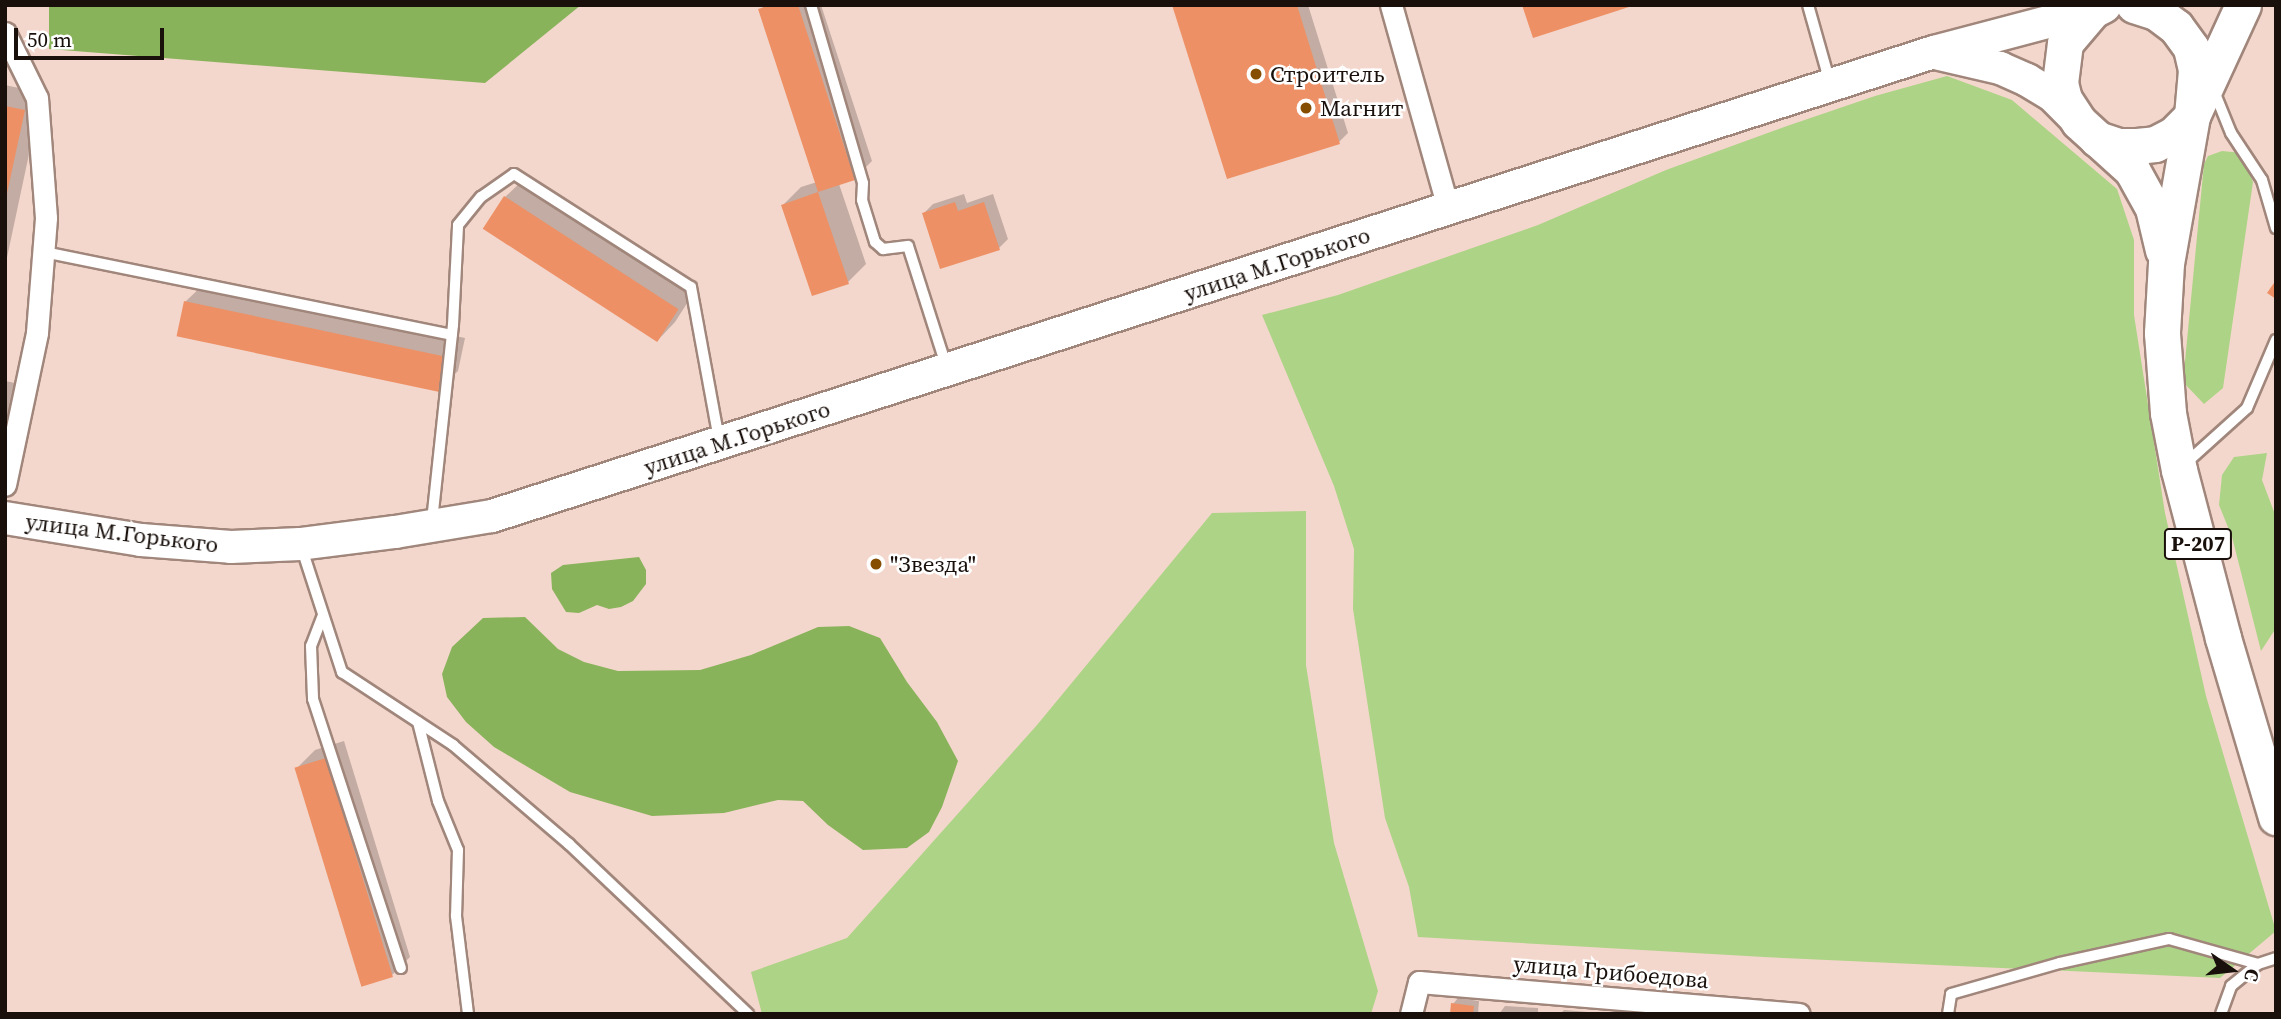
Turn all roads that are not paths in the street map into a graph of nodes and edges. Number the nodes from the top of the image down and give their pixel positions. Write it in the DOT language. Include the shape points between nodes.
graph roads {
  1 [pos="811,5"];
  2 [pos="1391,5"];
  3 [pos="1808,5"];
  4 [pos="2134,5"];
  5 [pos="2243,5"];
  6 [pos="2102,6"];
  7 [pos="5,33"];
  8 [pos="1934,52"];
  9 [pos="2210,76"];
  10 [pos="1831,86"];
  11 [pos="2192,116"];
  12 [pos="2088,131"];
  13 [pos="1448,208"];
  14 [pos="2276,228"];
  15 [pos="44,252"];
  16 [pos="2166,264"];
  17 [pos="452,335"];
  18 [pos="2276,340"];
  19 [pos="948,370"];
  20 [pos="720,443"];
  21 [pos="8,464"];
  22 [pos="2179,470"];
  23 [pos="5,485"];
  24 [pos="5,518"];
  25 [pos="432,526"];
  26 [pos="300,544"];
  27 [pos="323,615"];
  28 [pos="418,722"];
  29 [pos="2276,817"];
  30 [pos="2276,958"];
  31 [pos="2258,964"];
  32 [pos="401,968"];
  33 [pos="468,1014"];
  34 [pos="748,1014"];
  35 [pos="1411,1014"];
  36 [pos="1799,1014"];
  37 [pos="1948,1014"];
  38 [pos="2221,1014"];
  1 -- 19 [label="lane" via="863,183 862,200 875,242 883,249 908,246"];
  2 -- 13 [label="street"];
  3 -- 10 [label="lane"];
  4 -- 11 [label="main road, Р-207" via="2156,12 2176,27 2191,48 2196,70"];
  5 -- 9 [label="main road, Р-207"];
  6 -- 8 [label="main road, улица М.Горького"];
  6 -- 12 [label="main road, Р-207" via="2065,43 2061,65 2064,99"];
  7 -- 15 [label="street" via="37,98 46,218"];
  8 -- 10 [label="main road, улица М.Горького"];
  8 -- 12 [label="main road" via="2000,68 2027,80 2052,95"];
  9 -- 11 [label="main road, Р-207"];
  9 -- 14 [label="lane" via="2231,133 2262,180"];
  10 -- 13 [label="main road, улица М.Горького"];
  11 -- 12 [label="main road" via="2173,135 2155,144 2119,146"];
  11 -- 16 [label="main road, Р-207"];
  12 -- 16 [label="main road, Р-207" via="2132,170 2153,208"];
  13 -- 19 [label="main road, улица М.Горького"];
  15 -- 17 [label="lane"];
  15 -- 21 [label="street" via="37,333"];
  16 -- 22 [label="main road, Р-207" via="2162,333 2168,413"];
  17 -- 20 [label="lane" via="458,225 481,197 514,174 691,287"];
  17 -- 25 [label="lane"];
  18 -- 22 [label="lane" via="2247,408"];
  19 -- 20 [label="main road, улица М.Горького"];
  20 -- 25 [label="main road, улица М.Горького" via="492,516"];
  21 -- 23 [label="street"];
  22 -- 29 [label="main road, Р-207"];
  24 -- 26 [label="main road, улица М.Горького" via="141,540 231,547"];
  25 -- 26 [label="main road, улица М.Горького"];
  26 -- 27 [label="lane"];
  27 -- 28 [label="lane" via="342,672"];
  27 -- 32 [label="lane" via="312,646 313,699"];
  28 -- 33 [label="lane" via="438,801 458,850 456,916"];
  28 -- 34 [label="lane" via="453,745 569,844"];
  30 -- 31 [label="lane"];
  31 -- 37 [label="lane" via="2169,939 1951,994"];
  31 -- 38 [label="lane" via="2231,986"];
  35 -- 36 [label="street, улица Грибоедова" via="1419,982"];
}
